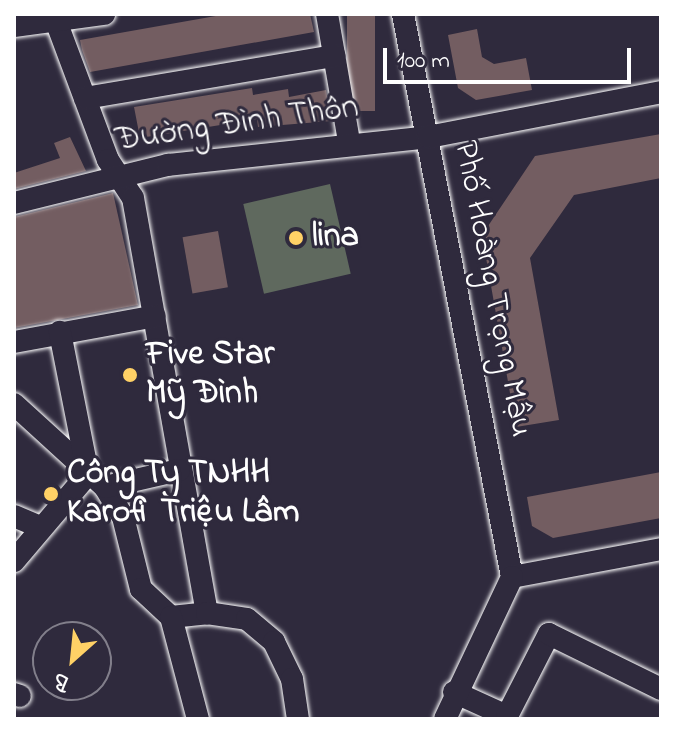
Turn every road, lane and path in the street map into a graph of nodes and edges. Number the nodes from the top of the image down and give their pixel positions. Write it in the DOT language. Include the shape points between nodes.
graph roads {
  1 [pos="104,14"];
  2 [pos="327,14"];
  3 [pos="403,14"];
  4 [pos="56,21"];
  5 [pos="14,26"];
  6 [pos="334,56"];
  7 [pos="661,92"];
  8 [pos="85,98"];
  9 [pos="428,137"];
  10 [pos="349,142"];
  11 [pos="121,173"];
  12 [pos="14,203"];
  13 [pos="155,316"];
  14 [pos="60,332"];
  15 [pos="14,342"];
  16 [pos="14,404"];
  17 [pos="179,470"];
  18 [pos="97,480"];
  19 [pos="14,516"];
  20 [pos="42,528"];
  21 [pos="661,549"];
  22 [pos="14,561"];
  23 [pos="512,577"];
  24 [pos="207,613"];
  25 [pos="171,617"];
  26 [pos="661,689"];
  27 [pos="454,692"];
  28 [pos="198,719"];
  29 [pos="298,719"];
  30 [pos="445,719"];
  1 -- 4 [label="street"];
  2 -- 6 [label="street"];
  3 -- 9 [label="street, Phố Hoàng Trọng Mậu"];
  4 -- 5 [label="street"];
  4 -- 8 [label="street"];
  6 -- 8 [label="street"];
  6 -- 10 [label="street"];
  7 -- 9 [label="street, Đường Đình Thôn"];
  8 -- 11 [label="street" via="108,160"];
  9 -- 10 [label="street, Đường Đình Thôn"];
  9 -- 23 [label="street, Phố Hoàng Trọng Mậu"];
  10 -- 11 [label="street, Đường Đình Thôn"];
  11 -- 12 [label="street, Đường Đình Thôn"];
  11 -- 13 [label="street" via="133,198"];
  13 -- 14 [label="street"];
  13 -- 17 [label="street"];
  14 -- 15 [label="street"];
  14 -- 18 [label="street"];
  16 -- 18 [label="street"];
  17 -- 18 [label="street"];
  17 -- 24 [label="street"];
  18 -- 20 [label="street"];
  18 -- 25 [label="street" via="123,517 141,589"];
  19 -- 20 [label="street"];
  20 -- 22 [label="street"];
  21 -- 23 [label="street"];
  23 -- 27 [label="street"];
  24 -- 25 [label="street"];
  24 -- 29 [label="street" via="247,619 274,642 292,679"];
  25 -- 28 [label="street"];
  26 -- 27 [label="street" via="549,634 507,716"];
  27 -- 30 [label="street"];
}
